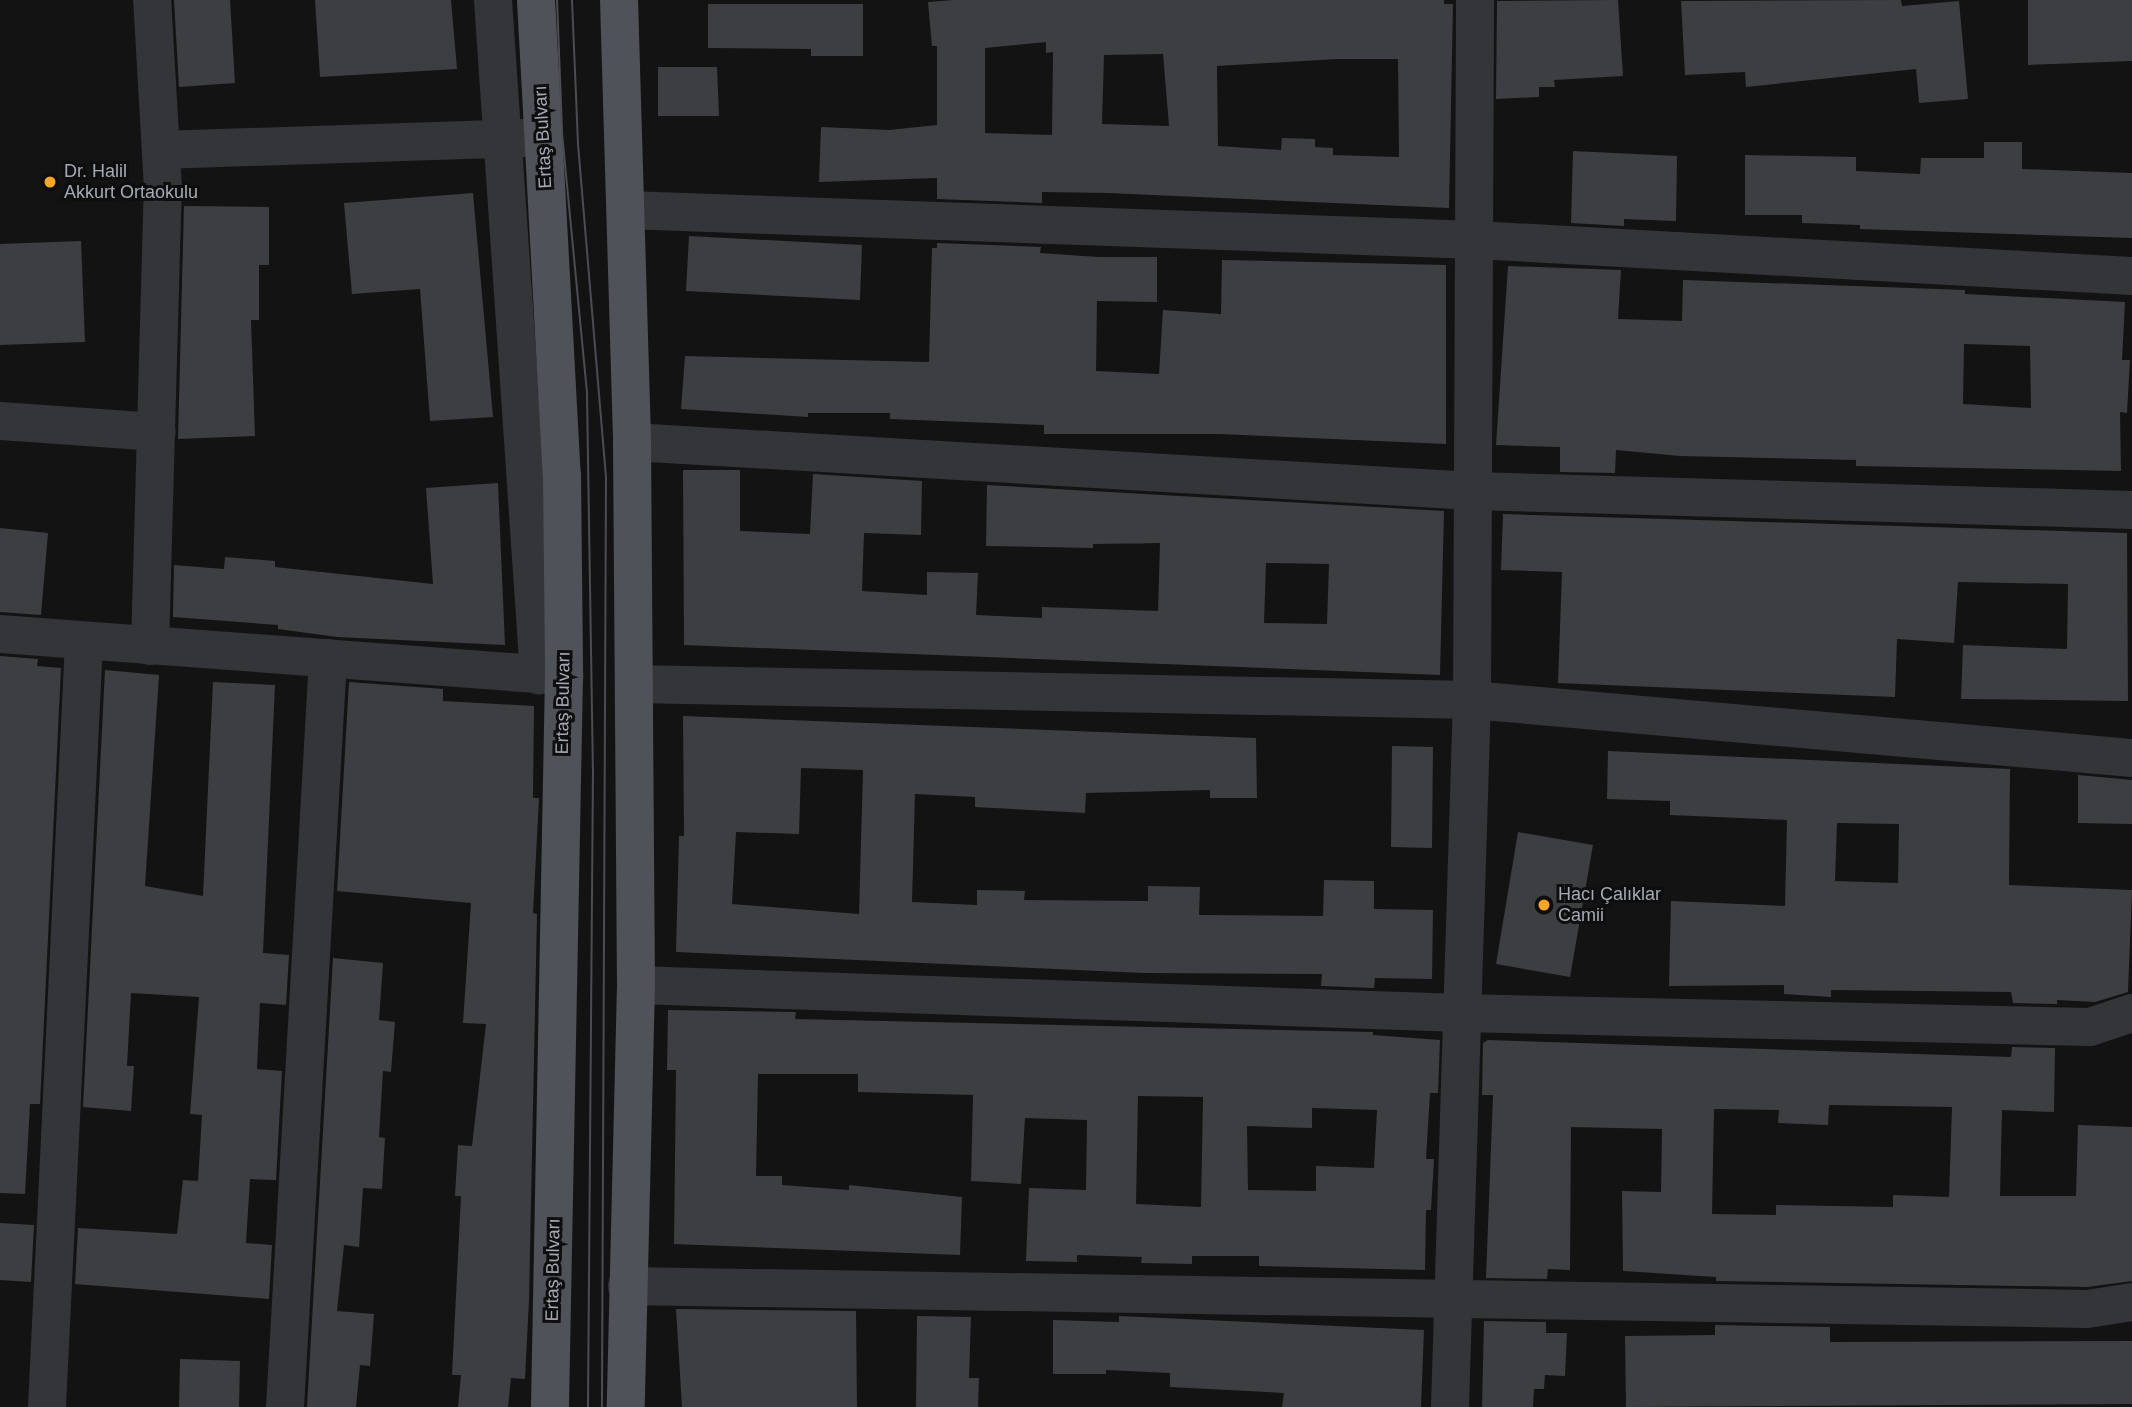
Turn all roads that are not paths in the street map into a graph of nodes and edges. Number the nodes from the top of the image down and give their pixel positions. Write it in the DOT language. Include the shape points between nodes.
graph roads {
  1 [pos="152,0"];
  2 [pos="493,0"];
  3 [pos="537,0"];
  4 [pos="619,0"];
  5 [pos="1475,0"];
  6 [pos="543,138"];
  7 [pos="506,139"];
  8 [pos="161,150"];
  9 [pos="626,210"];
  10 [pos="1476,240"];
  11 [pos="2132,276"];
  12 [pos="0,421"];
  13 [pos="157,432"];
  14 [pos="632,442"];
  15 [pos="1474,491"];
  16 [pos="2132,510"];
  17 [pos="0,634"];
  18 [pos="84,641"];
  19 [pos="150,646"];
  20 [pos="328,658"];
  21 [pos="552,676"];
  22 [pos="634,684"];
  23 [pos="1472,700"];
  24 [pos="2132,758"];
  25 [pos="636,985"];
  26 [pos="1461,1013"];
  27 [pos="2132,1013"];
  28 [pos="627,1286"];
  29 [pos="1452,1299"];
  30 [pos="2132,1302"];
  31 [pos="47,1407"];
  32 [pos="285,1407"];
  33 [pos="550,1407"];
  34 [pos="626,1407"];
  35 [pos="1450,1407"];
  1 -- 8 [label="street"];
  2 -- 7 [label="street"];
  3 -- 6 [label="main road, Ertaş Bulvarı"];
  4 -- 9 [label="main road"];
  5 -- 10 [label="street"];
  6 -- 7 [label="street"];
  6 -- 21 [label="main road, Ertaş Bulvarı" via="562,475"];
  7 -- 8 [label="street"];
  7 -- 21 [label="street"];
  8 -- 13 [label="street"];
  9 -- 10 [label="street"];
  9 -- 14 [label="main road"];
  10 -- 11 [label="street"];
  10 -- 15 [label="street"];
  12 -- 13 [label="street"];
  13 -- 19 [label="street"];
  14 -- 15 [label="street"];
  14 -- 22 [label="main road"];
  15 -- 16 [label="street"];
  15 -- 23 [label="street"];
  17 -- 18 [label="street"];
  18 -- 19 [label="street"];
  18 -- 31 [label="street"];
  19 -- 20 [label="street"];
  20 -- 21 [label="street"];
  20 -- 32 [label="street"];
  21 -- 33 [label="main road, Ertaş Bulvarı"];
  22 -- 23 [label="street"];
  22 -- 25 [label="main road"];
  23 -- 24 [label="street"];
  23 -- 26 [label="street"];
  25 -- 26 [label="street"];
  25 -- 28 [label="main road"];
  26 -- 27 [label="street" via="2090,1027"];
  26 -- 29 [label="street"];
  28 -- 29 [label="street"];
  28 -- 34 [label="main road"];
  29 -- 30 [label="street" via="2087,1309"];
  29 -- 35 [label="street"];
}
